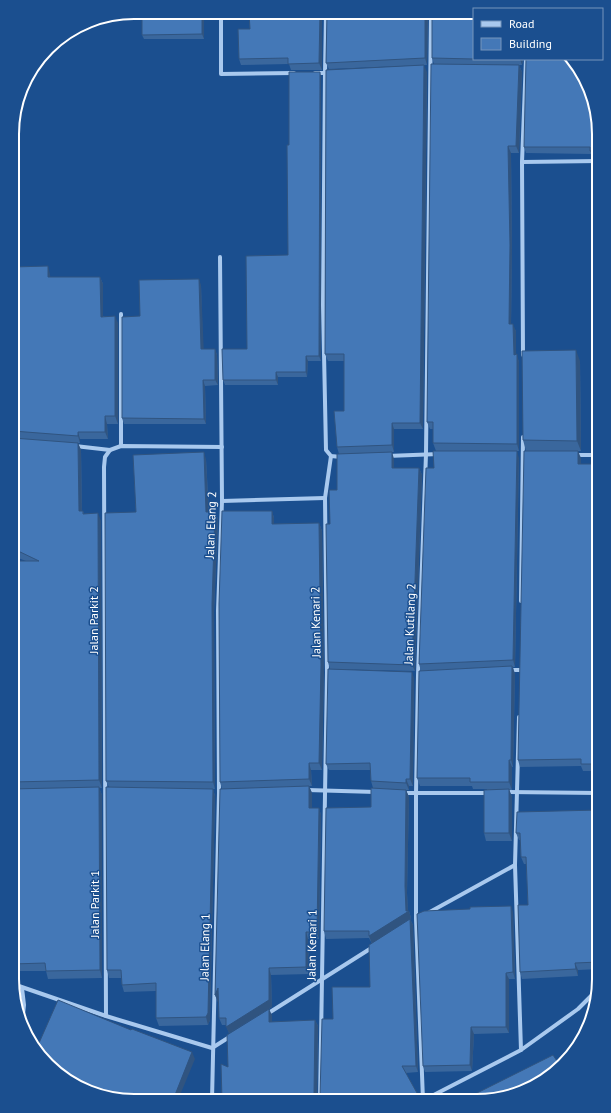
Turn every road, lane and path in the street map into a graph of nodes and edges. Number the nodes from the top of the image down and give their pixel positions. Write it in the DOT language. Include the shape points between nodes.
graph roads {
  1 [pos="221,19"];
  2 [pos="326,19"];
  3 [pos="431,19"];
  4 [pos="526,60"];
  5 [pos="431,68"];
  6 [pos="439,68"];
  7 [pos="518,68"];
  8 [pos="526,68"];
  9 [pos="423,69"];
  10 [pos="303,73"];
  11 [pos="310,73"];
  12 [pos="325,73"];
  13 [pos="333,73"];
  14 [pos="592,161"];
  15 [pos="522,162"];
  16 [pos="220,257"];
  17 [pos="120,314"];
  18 [pos="523,359"];
  19 [pos="523,430"];
  20 [pos="73,446"];
  21 [pos="121,446"];
  22 [pos="222,447"];
  23 [pos="110,450"];
  24 [pos="426,454"];
  25 [pos="448,454"];
  26 [pos="516,454"];
  27 [pos="523,454"];
  28 [pos="531,454"];
  29 [pos="569,454"];
  30 [pos="592,455"];
  31 [pos="332,456"];
  32 [pos="381,456"];
  33 [pos="344,458"];
  34 [pos="325,498"];
  35 [pos="222,501"];
  36 [pos="521,606"];
  37 [pos="520,662"];
  38 [pos="520,670"];
  39 [pos="504,671"];
  40 [pos="327,672"];
  41 [pos="334,673"];
  42 [pos="426,674"];
  43 [pos="410,675"];
  44 [pos="418,675"];
  45 [pos="520,678"];
  46 [pos="519,708"];
  47 [pos="324,789"];
  48 [pos="302,790"];
  49 [pos="96,792"];
  50 [pos="104,792"];
  51 [pos="112,792"];
  52 [pos="378,792"];
  53 [pos="393,792"];
  54 [pos="517,792"];
  55 [pos="211,793"];
  56 [pos="219,793"];
  57 [pos="226,793"];
  58 [pos="494,793"];
  59 [pos="501,793"];
  60 [pos="592,793"];
  61 [pos="416,794"];
  62 [pos="515,865"];
  63 [pos="416,919"];
  64 [pos="410,923"];
  65 [pos="379,944"];
  66 [pos="322,980"];
  67 [pos="19,987"];
  68 [pos="22,988"];
  69 [pos="591,996"];
  70 [pos="23,1010"];
  71 [pos="106,1016"];
  72 [pos="264,1016"];
  73 [pos="238,1032"];
  74 [pos="212,1048"];
  75 [pos="521,1050"];
  76 [pos="212,1094"];
  77 [pos="320,1094"];
  78 [pos="423,1094"];
  79 [pos="436,1094"];
  1 -- 10 [label="street" via="221,74"];
  2 -- 12 [label="street"];
  3 -- 5 [label="street, Jalan Kutilang 2"];
  4 -- 8 [label="street"];
  5 -- 6 [label="street"];
  5 -- 9 [label="street"];
  5 -- 24 [label="street, Jalan Kutilang 2"];
  7 -- 8 [label="street"];
  8 -- 15 [label="street"];
  11 -- 12 [label="street"];
  12 -- 13 [label="street"];
  12 -- 31 [label="street" via="323,305 326,450"];
  14 -- 15 [label="street"];
  15 -- 18 [label="street"];
  16 -- 22 [label="street, Jalan Elang 2"];
  17 -- 21 [label="street"];
  19 -- 27 [label="street"];
  20 -- 23 [label="street"];
  21 -- 22 [label="street"];
  21 -- 23 [label="street"];
  22 -- 35 [label="street, Jalan Elang 2"];
  23 -- 50 [label="street, Jalan Parkit 2" via="105,457 104,467"];
  24 -- 25 [label="street"];
  24 -- 32 [label="street"];
  24 -- 44 [label="street, Jalan Kutilang 2"];
  26 -- 27 [label="street"];
  27 -- 28 [label="street"];
  27 -- 36 [label="street"];
  29 -- 30 [label="street"];
  31 -- 33 [label="street"];
  31 -- 34 [label="street, Jalan Kenari 2"];
  34 -- 35 [label="street"];
  34 -- 40 [label="street, Jalan Kenari 2"];
  35 -- 56 [label="street, Jalan Elang 2" via="218,611"];
  37 -- 38 [label="street"];
  38 -- 39 [label="street"];
  38 -- 45 [label="street"];
  40 -- 41 [label="street"];
  40 -- 47 [label="street, Jalan Kenari 2"];
  42 -- 44 [label="street"];
  43 -- 44 [label="street"];
  44 -- 61 [label="street, Jalan Kutilang 2"];
  46 -- 54 [label="street"];
  47 -- 48 [label="street"];
  47 -- 52 [label="street"];
  47 -- 66 [label="street, Jalan Kenari 1"];
  49 -- 50 [label="street"];
  50 -- 51 [label="street"];
  50 -- 71 [label="street, Jalan Parkit 1"];
  53 -- 61 [label="street"];
  54 -- 59 [label="street"];
  54 -- 60 [label="street"];
  54 -- 62 [label="street"];
  55 -- 56 [label="street"];
  56 -- 57 [label="street"];
  56 -- 74 [label="street, Jalan Elang 1"];
  58 -- 61 [label="street"];
  61 -- 63 [label="street, Jalan Kutilang 2"];
  62 -- 63 [label="street"];
  62 -- 75 [label="street"];
  63 -- 64 [label="street"];
  63 -- 78 [label="street, Jalan Kutilang 2"];
  65 -- 66 [label="street"];
  66 -- 72 [label="street"];
  66 -- 77 [label="street, Jalan Kenari 1"];
  67 -- 68 [label="street"];
  68 -- 70 [label="street"];
  68 -- 71 [label="street"];
  69 -- 75 [label="street" via="578,1009"];
  71 -- 74 [label="street"];
  73 -- 74 [label="street"];
  74 -- 76 [label="street, Jalan Elang 1"];
  75 -- 79 [label="street"];
}
